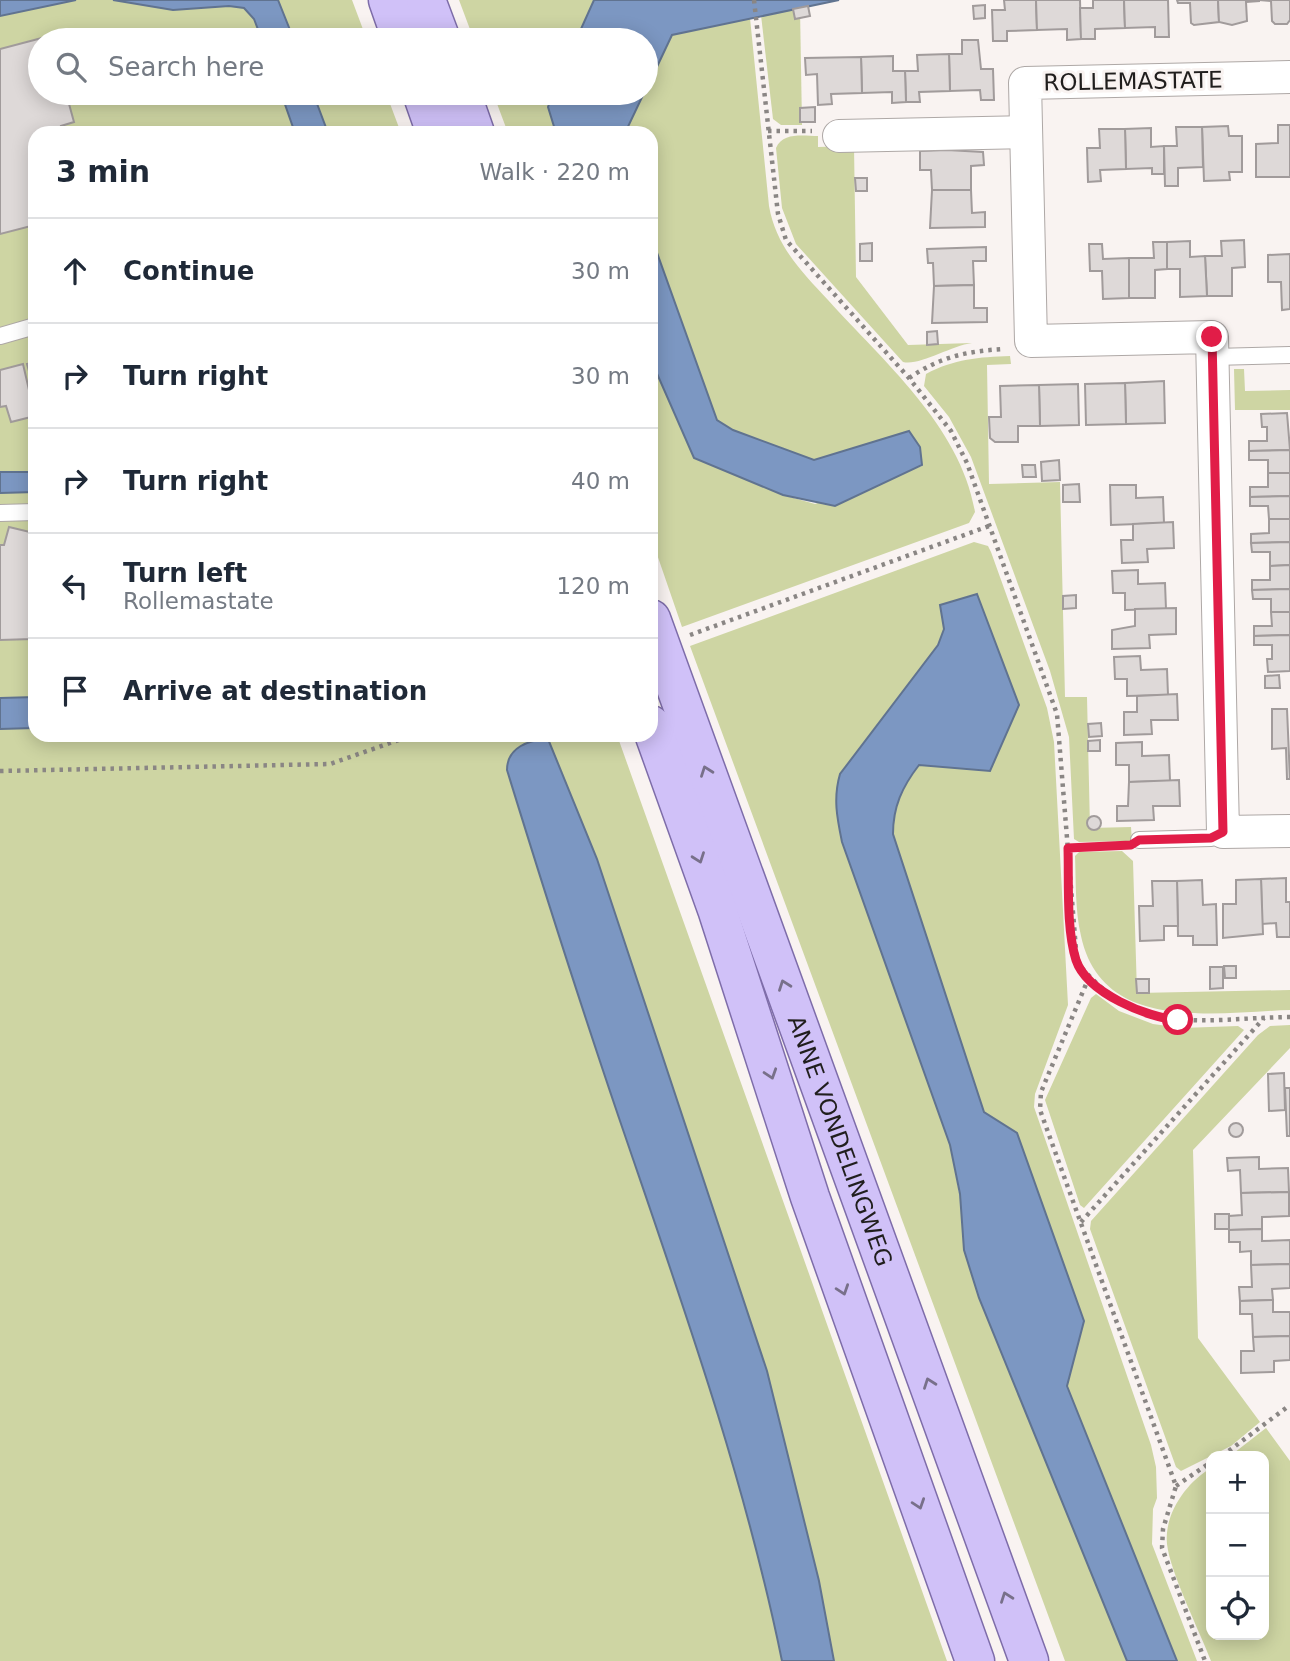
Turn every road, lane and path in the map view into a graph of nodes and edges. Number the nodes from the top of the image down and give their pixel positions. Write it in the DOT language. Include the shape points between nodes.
graph roads {
  1 [pos="388,0"];
  2 [pos="426,0"];
  3 [pos="443,0"];
  4 [pos="754,0"];
  5 [pos="398,28"];
  6 [pos="436,28"];
  7 [pos="450,28"];
  8 [pos="1290,77"];
  9 [pos="444,105"];
  10 [pos="462,115"];
  11 [pos="768,131"];
  12 [pos="1026,132"];
  13 [pos="839,136"];
  14 [pos="28,328"];
  15 [pos="0,336"];
  16 [pos="1031,341"];
  17 [pos="1290,355"];
  18 [pos="1213,356"];
  19 [pos="909,378"];
  20 [pos="28,512"];
  21 [pos="0,513"];
  22 [pos="989,526"];
  23 [pos="687,636"];
  24 [pos="658,638"];
  25 [pos="393,742"];
  26 [pos="657,742"];
  27 [pos="0,771"];
  28 [pos="1290,831"];
  29 [pos="1223,832"];
  30 [pos="1139,840"];
  31 [pos="1068,848"];
  32 [pos="1089,977"];
  33 [pos="1265,1017"];
  34 [pos="1290,1017"];
  35 [pos="1081,1223"];
  36 [pos="1290,1405"];
  37 [pos="1229,1451"];
  38 [pos="1206,1465"];
  39 [pos="1176,1486"];
  40 [pos="975,1661"];
  41 [pos="1029,1661"];
  42 [pos="1205,1661"];
  1 -- 5 [label="main road"];
  2 -- 6 [label="main road"];
  3 -- 7 [label="main road"];
  4 -- 11 [label="path"];
  8 -- 12 [label="street, ROLLEMASTATE" via="1025,83"];
  9 -- 10 [label="main road"];
  11 -- 13 [label="path" via="823,131"];
  11 -- 19 [label="path" via="778,214 786,240"];
  12 -- 13 [label="street"];
  12 -- 16 [label="street, ROLLEMASTATE"];
  14 -- 15 [label="lane"];
  16 -- 18 [label="street" via="1212,337"];
  16 -- 19 [label="path" via="1018,348 958,353"];
  17 -- 18 [label="lane"];
  18 -- 29 [label="street"];
  19 -- 22 [label="path" via="951,432"];
  20 -- 21 [label="lane"];
  22 -- 23 [label="path"];
  22 -- 31 [label="path" via="1057,714"];
  41 -- 24 [label="main road, ANNE VONDELINGWEG, one-way"];
  25 -- 27 [label="path" via="330,764"];
  26 -- 40 [label="main road, ANNE VONDELINGWEG, one-way" via="717,909 810,1197"];
  28 -- 29 [label="street"];
  29 -- 30 [label="lane" via="1211,838"];
  30 -- 31 [label="path" via="1131,845"];
  31 -- 32 [label="path" via="1077,962"];
  32 -- 33 [label="path" via="1119,1002 1158,1018"];
  32 -- 35 [label="path" via="1040,1100"];
  33 -- 34 [label="path"];
  33 -- 35 [label="path"];
  35 -- 39 [label="path"];
  36 -- 37 [label="path"];
  38 -- 39 [label="path"];
  39 -- 42 [label="path" via="1162,1548"];
}
